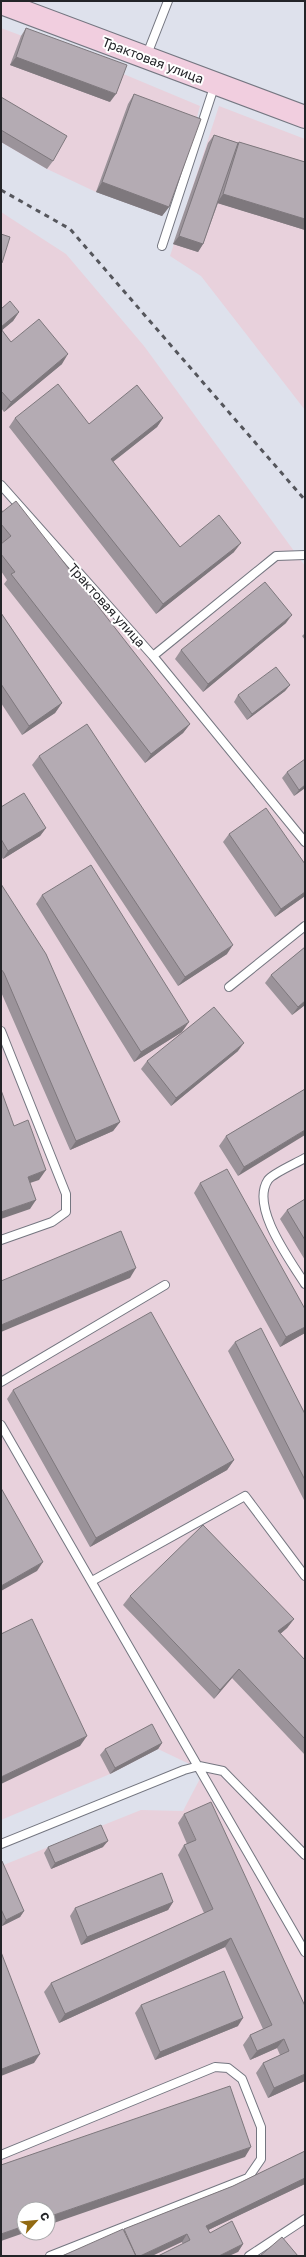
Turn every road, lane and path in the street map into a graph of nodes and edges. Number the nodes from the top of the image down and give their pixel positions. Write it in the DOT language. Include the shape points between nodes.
graph roads {
  1 [pos="168,1"];
  2 [pos="1,3"];
  3 [pos="146,57"];
  4 [pos="215,83"];
  5 [pos="305,117"];
  6 [pos="162,246"];
  7 [pos="1,485"];
  8 [pos="305,555"];
  9 [pos="153,656"];
  10 [pos="305,842"];
  11 [pos="305,926"];
  12 [pos="230,987"];
  13 [pos="1,1031"];
  14 [pos="305,1158"];
  15 [pos="1,1240"];
  16 [pos="305,1284"];
  17 [pos="165,1285"];
  18 [pos="1,1382"];
  19 [pos="1,1425"];
  20 [pos="305,1576"];
  21 [pos="92,1582"];
  22 [pos="199,1766"];
  23 [pos="1,1844"];
  24 [pos="305,1855"];
  25 [pos="305,1952"];
  26 [pos="1,2155"];
  27 [pos="305,2220"];
  28 [pos="50,2256"];
  29 [pos="249,2256"];
  1 -- 3 [label="lane"];
  2 -- 3 [label="main road, Трактовая улица"];
  3 -- 4 [label="main road, Трактовая улица"];
  4 -- 5 [label="main road, Трактовая улица"];
  4 -- 6 [label="lane"];
  7 -- 9 [label="lane, Трактовая улица"];
  8 -- 9 [label="lane, Трактовая улица" via="276,556"];
  9 -- 10 [label="lane"];
  11 -- 12 [label="lane"];
  13 -- 15 [label="lane" via="66,1194 66,1212 52,1222"];
  14 -- 16 [label="lane" via="269,1179 263,1194 264,1211"];
  17 -- 18 [label="lane"];
  19 -- 21 [label="lane"];
  20 -- 21 [label="lane" via="245,1496"];
  21 -- 22 [label="lane"];
  22 -- 23 [label="lane"];
  22 -- 24 [label="lane" via="223,1771"];
  22 -- 25 [label="lane"];
  26 -- 28 [label="lane" via="215,2067 228,2068 242,2079 261,2127 261,2159 248,2178"];
  27 -- 29 [label="lane"];
}
